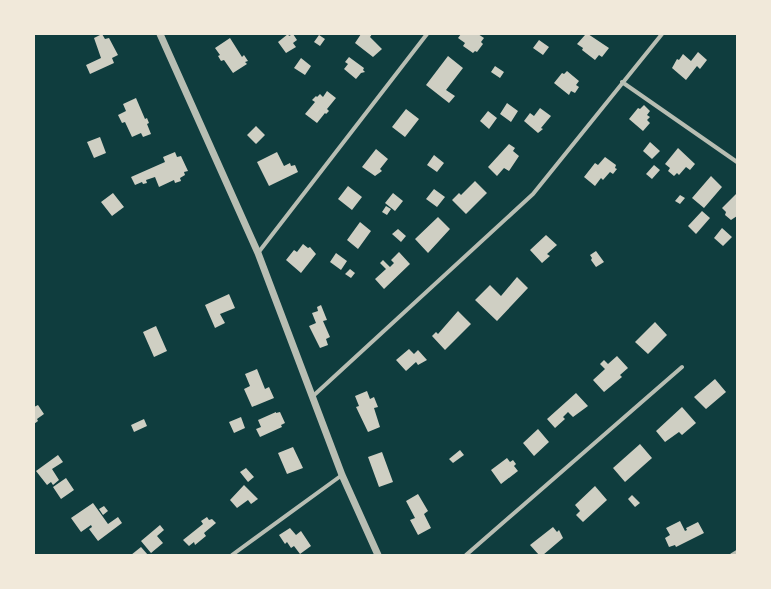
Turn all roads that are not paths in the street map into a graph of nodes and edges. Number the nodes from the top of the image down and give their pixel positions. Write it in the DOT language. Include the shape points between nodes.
graph roads {
  1 [pos="160,34"];
  2 [pos="427,34"];
  3 [pos="662,34"];
  4 [pos="622,82"];
  5 [pos="737,162"];
  6 [pos="258,253"];
  7 [pos="682,367"];
  8 [pos="312,397"];
  9 [pos="342,475"];
  10 [pos="737,552"];
  11 [pos="232,555"];
  12 [pos="378,555"];
  13 [pos="466,555"];
  14 [pos="732,555"];
  1 -- 6 [label="street"];
  2 -- 6 [label="street"];
  3 -- 4 [label="street"];
  4 -- 5 [label="street"];
  4 -- 8 [label="street" via="533,194"];
  6 -- 8 [label="street"];
  7 -- 13 [label="street"];
  8 -- 9 [label="street"];
  9 -- 11 [label="street"];
  9 -- 12 [label="street"];
  10 -- 14 [label="street"];
}
